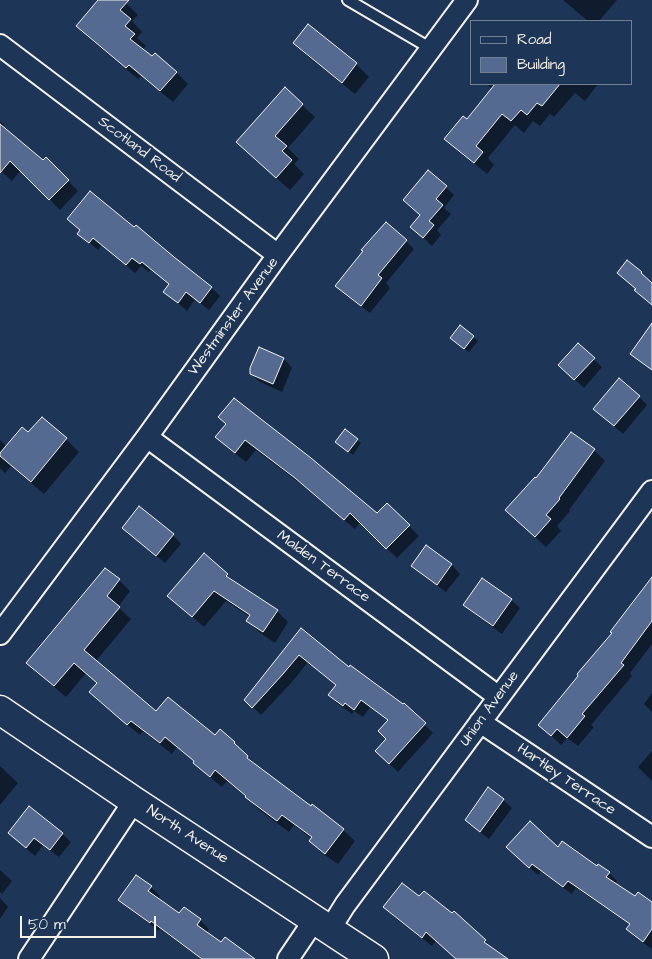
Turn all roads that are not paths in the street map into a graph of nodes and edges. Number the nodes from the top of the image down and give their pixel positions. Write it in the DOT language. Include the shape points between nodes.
graph roads {
  1 [pos="348,0"];
  2 [pos="467,0"];
  3 [pos="0,45"];
  4 [pos="430,48"];
  5 [pos="278,255"];
  6 [pos="147,437"];
  7 [pos="652,491"];
  8 [pos="0,634"];
  9 [pos="499,697"];
  10 [pos="0,710"];
  11 [pos="480,722"];
  12 [pos="134,801"];
  13 [pos="652,837"];
  14 [pos="322,924"];
  15 [pos="29,959"];
  16 [pos="288,959"];
  17 [pos="374,959"];
  1 -- 4 [label="lane"];
  2 -- 4 [label="street, Westminster Avenue"];
  3 -- 5 [label="street, Scotland Road"];
  4 -- 5 [label="street, Westminster Avenue"];
  5 -- 6 [label="street, Westminster Avenue"];
  6 -- 8 [label="street, Westminster Avenue"];
  6 -- 9 [label="street, Malden Terrace"];
  7 -- 9 [label="street, Union Avenue"];
  9 -- 11 [label="street, Union Avenue"];
  10 -- 12 [label="main road, North Avenue"];
  11 -- 13 [label="street, Hartley Terrace"];
  11 -- 14 [label="street, Union Avenue" via="346,905"];
  12 -- 14 [label="main road, North Avenue"];
  12 -- 15 [label="street"];
  14 -- 16 [label="street, Union Avenue"];
  14 -- 17 [label="main road, North Avenue"];
}
